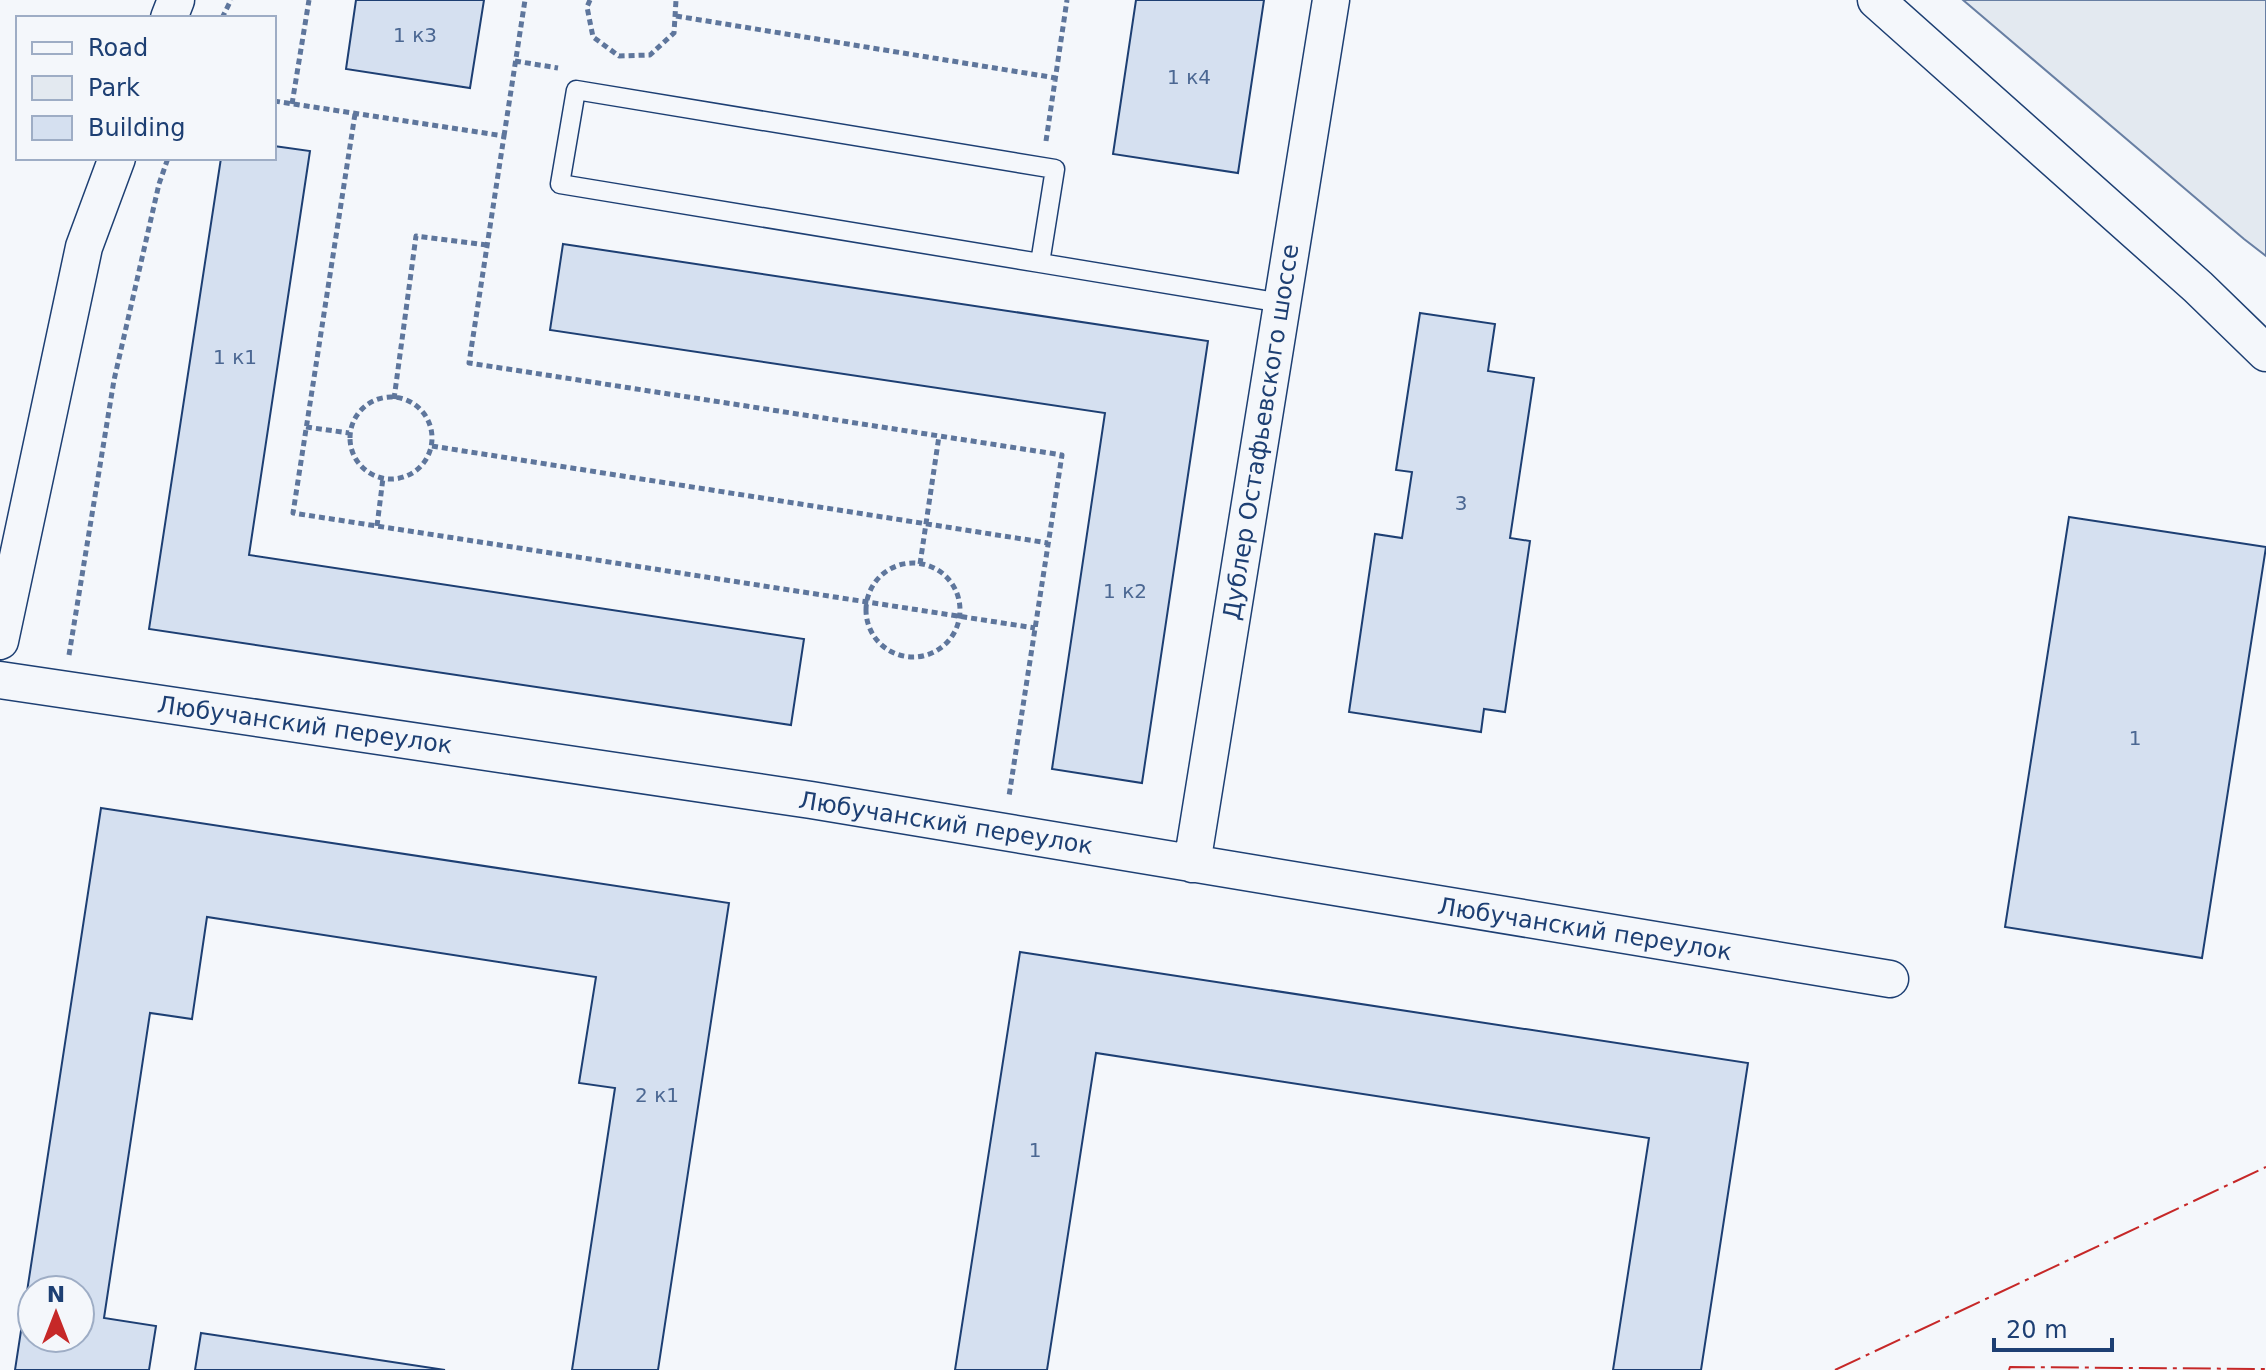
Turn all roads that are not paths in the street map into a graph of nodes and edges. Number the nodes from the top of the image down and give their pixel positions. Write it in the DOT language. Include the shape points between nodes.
graph roads {
  1 [pos="1331,0"];
  2 [pos="1876,0"];
  3 [pos="116,160"];
  4 [pos="1040,263"];
  5 [pos="1282,303"];
  6 [pos="2266,353"];
  7 [pos="0,641"];
  8 [pos="0,680"];
  9 [pos="1192,864"];
  10 [pos="1890,979"];
  1 -- 5 [label="street, Дублер Остафьевского шоссе"];
  2 -- 6 [label="street"];
  3 -- 7 [label="street" via="84,247"];
  4 -- 4 [label="lane" via="1055,169 576,90 560,184"];
  4 -- 5 [label="lane"];
  5 -- 9 [label="street, Дублер Остафьевского шоссе"];
  8 -- 9 [label="street, Любучанский переулок" via="796,798"];
  9 -- 10 [label="street, Любучанский переулок"];
}
